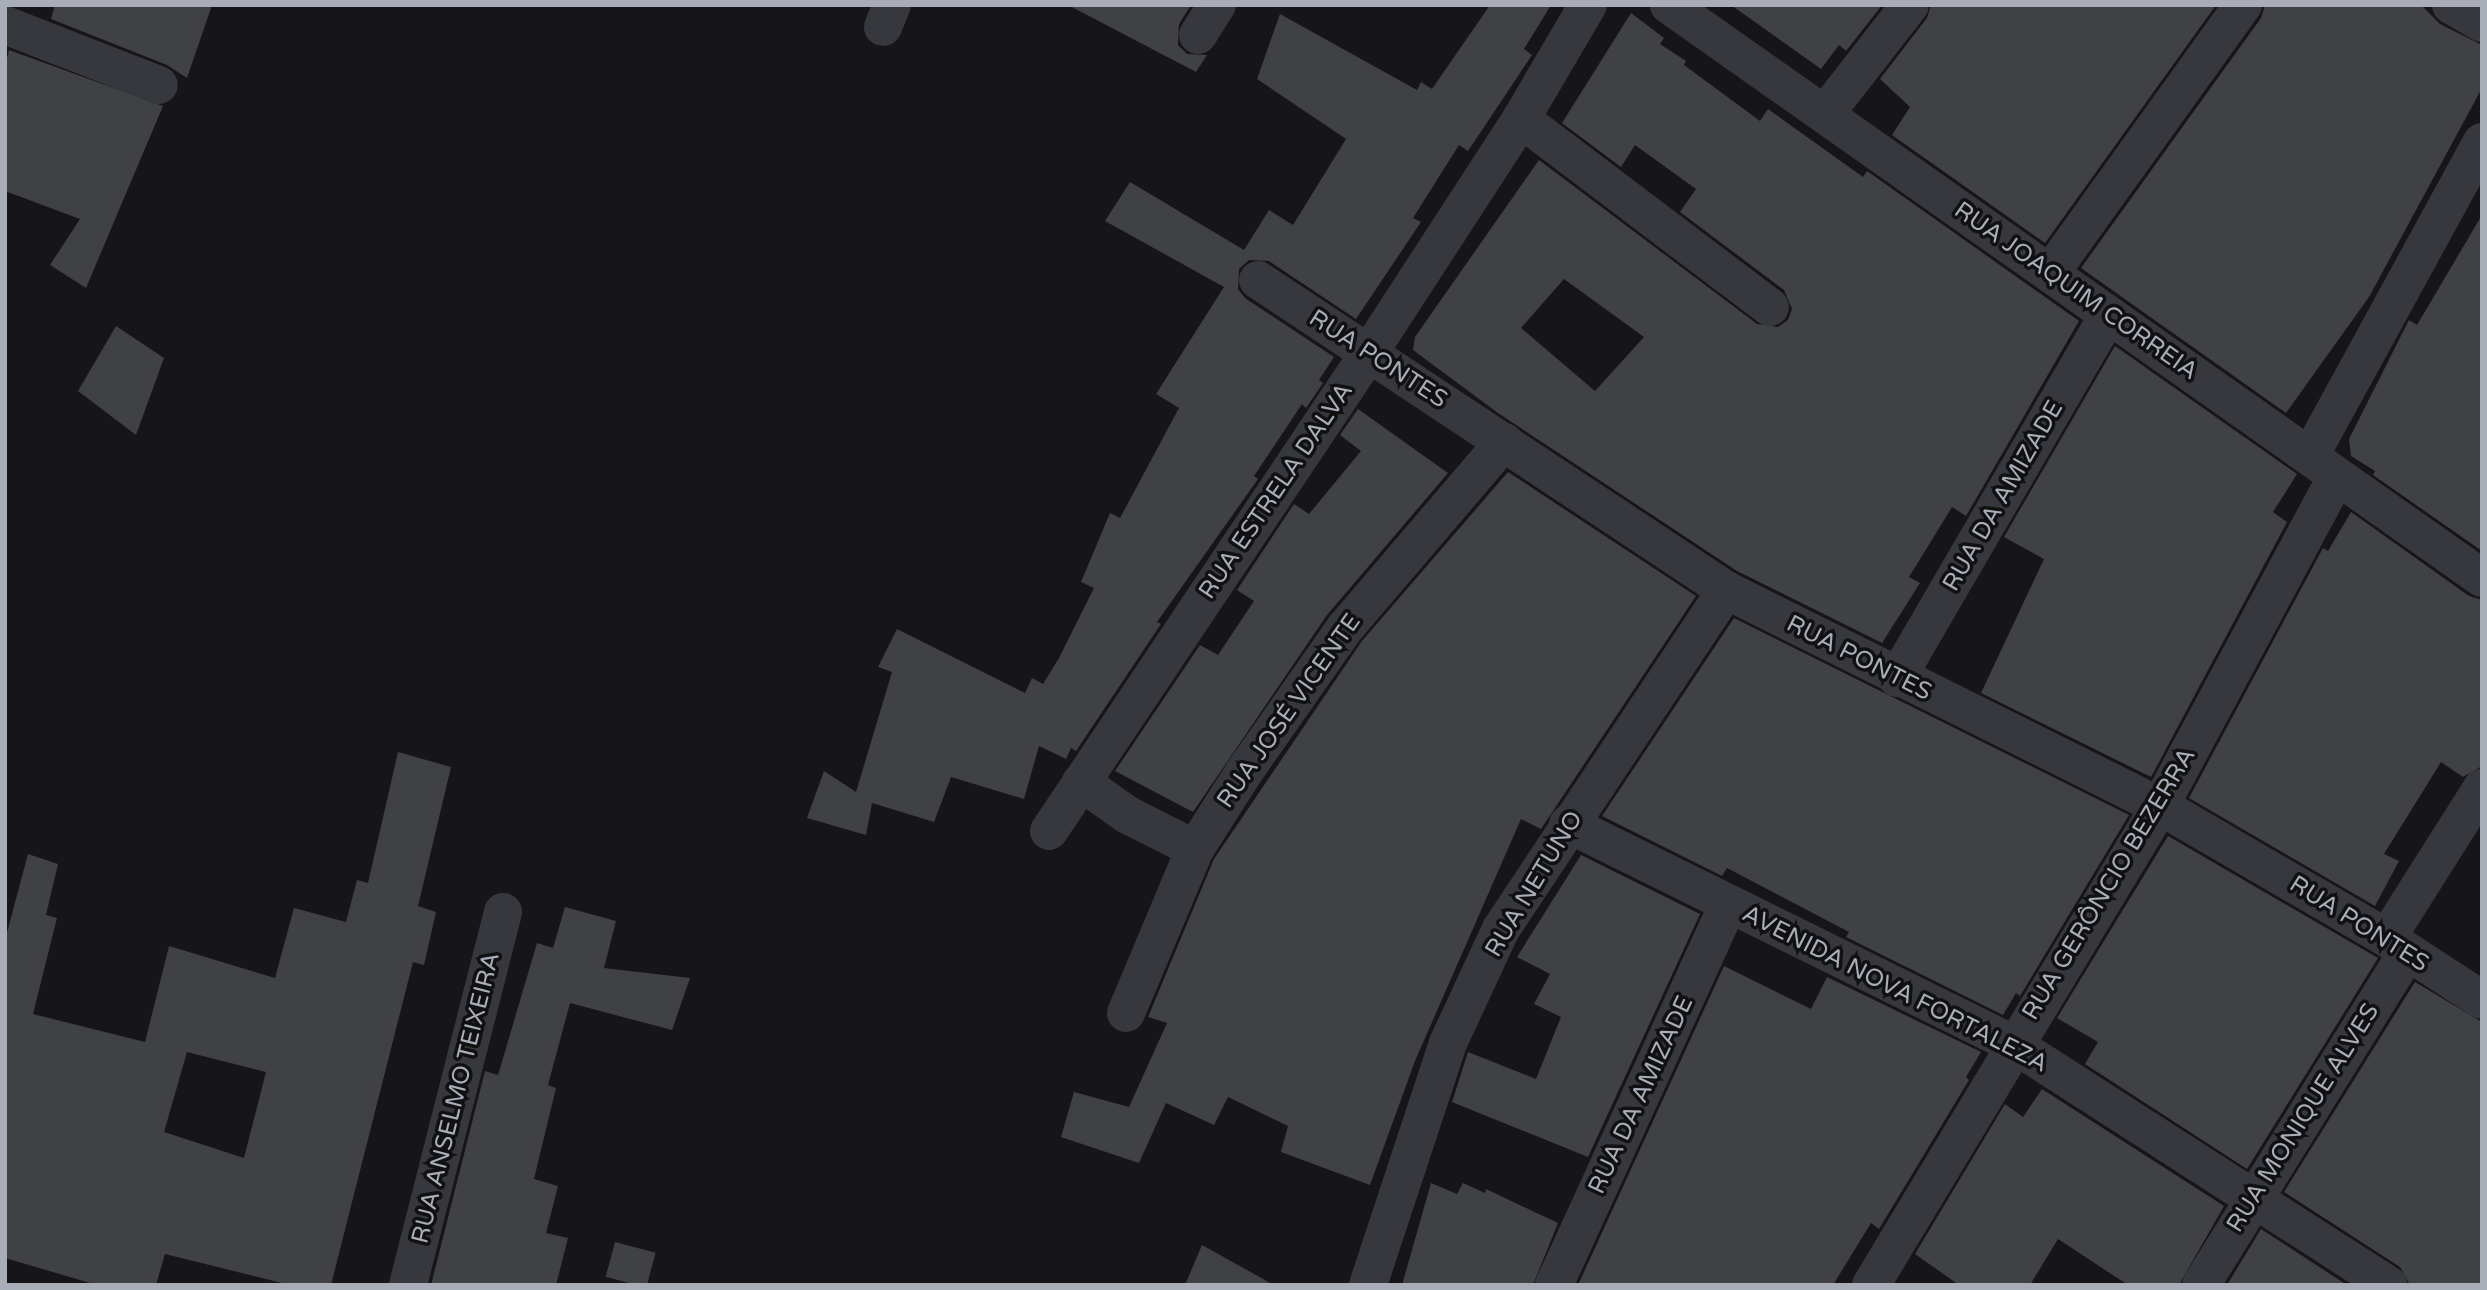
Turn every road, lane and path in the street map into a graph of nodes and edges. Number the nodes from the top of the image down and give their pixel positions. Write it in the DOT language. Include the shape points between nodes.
graph roads {
  1 [pos="1588,5"];
  2 [pos="1669,5"];
  3 [pos="1910,5"];
  4 [pos="2242,5"];
  5 [pos="2451,5"];
  6 [pos="2482,23"];
  7 [pos="5,25"];
  8 [pos="159,85"];
  9 [pos="1825,114"];
  10 [pos="1521,119"];
  11 [pos="2482,142"];
  12 [pos="2051,272"];
  13 [pos="1258,280"];
  14 [pos="1770,307"];
  15 [pos="2108,315"];
  16 [pos="1369,353"];
  17 [pos="1504,442"];
  18 [pos="2323,466"];
  19 [pos="2482,578"];
  20 [pos="1726,590"];
  21 [pos="1897,678"];
  22 [pos="1081,782"];
  23 [pos="2482,788"];
  24 [pos="2160,806"];
  25 [pos="1568,824"];
  26 [pos="1049,831"];
  27 [pos="1195,849"];
  28 [pos="1728,905"];
  29 [pos="503,912"];
  30 [pos="2397,945"];
  31 [pos="2482,1000"];
  32 [pos="1126,1013"];
  33 [pos="2013,1044"];
  34 [pos="2253,1197"];
  35 [pos="408,1285"];
  36 [pos="1368,1285"];
  37 [pos="1554,1285"];
  38 [pos="1871,1285"];
  39 [pos="2201,1285"];
  40 [pos="2388,1285"];
  1 -- 10 [label="street, RUA ESTRELA DALVA"];
  2 -- 9 [label="street, RUA JOAQUIM CORREIA"];
  3 -- 9 [label="street"];
  4 -- 12 [label="street"];
  5 -- 6 [label="street"];
  7 -- 8 [label="street"];
  9 -- 12 [label="street, RUA JOAQUIM CORREIA"];
  10 -- 14 [label="street"];
  10 -- 16 [label="street, RUA ESTRELA DALVA"];
  11 -- 18 [label="street, RUA GERÔNCIO BEZERRA"];
  12 -- 15 [label="street, RUA JOAQUIM CORREIA"];
  13 -- 16 [label="street, RUA PONTES"];
  15 -- 18 [label="street, RUA JOAQUIM CORREIA"];
  15 -- 21 [label="street, RUA DA AMIZADE"];
  16 -- 17 [label="street, RUA PONTES"];
  16 -- 22 [label="street, RUA ESTRELA DALVA"];
  17 -- 20 [label="street, RUA PONTES"];
  17 -- 27 [label="street, RUA JOSÉ VICENTE" via="1345,628"];
  18 -- 19 [label="street, RUA JOAQUIM CORREIA"];
  18 -- 24 [label="street, RUA GERÔNCIO BEZERRA"];
  20 -- 21 [label="street, RUA PONTES"];
  20 -- 25 [label="street, RUA NETUNO"];
  21 -- 24 [label="street, RUA PONTES"];
  22 -- 26 [label="street, RUA ESTRELA DALVA"];
  22 -- 27 [label="street" via="1126,814"];
  23 -- 30 [label="street, RUA MONIQUE ALVES"];
  24 -- 30 [label="street, RUA PONTES"];
  24 -- 33 [label="street, RUA GERÔNCIO BEZERRA"];
  25 -- 28 [label="street, AVENIDA NOVA FORTALEZA"];
  25 -- 36 [label="street, RUA NETUNO" via="1501,929 1448,1043"];
  27 -- 32 [label="street, RUA JOSÉ VICENTE"];
  28 -- 33 [label="street, AVENIDA NOVA FORTALEZA"];
  28 -- 37 [label="street, RUA DA AMIZADE"];
  29 -- 35 [label="street, RUA ANSELMO TEIXEIRA"];
  30 -- 31 [label="street, RUA PONTES"];
  30 -- 34 [label="street, RUA MONIQUE ALVES"];
  33 -- 34 [label="street, AVENIDA NOVA FORTALEZA"];
  33 -- 38 [label="street, RUA GERÔNCIO BEZERRA"];
  34 -- 39 [label="street, RUA MONIQUE ALVES"];
  34 -- 40 [label="street, AVENIDA NOVA FORTALEZA"];
}
